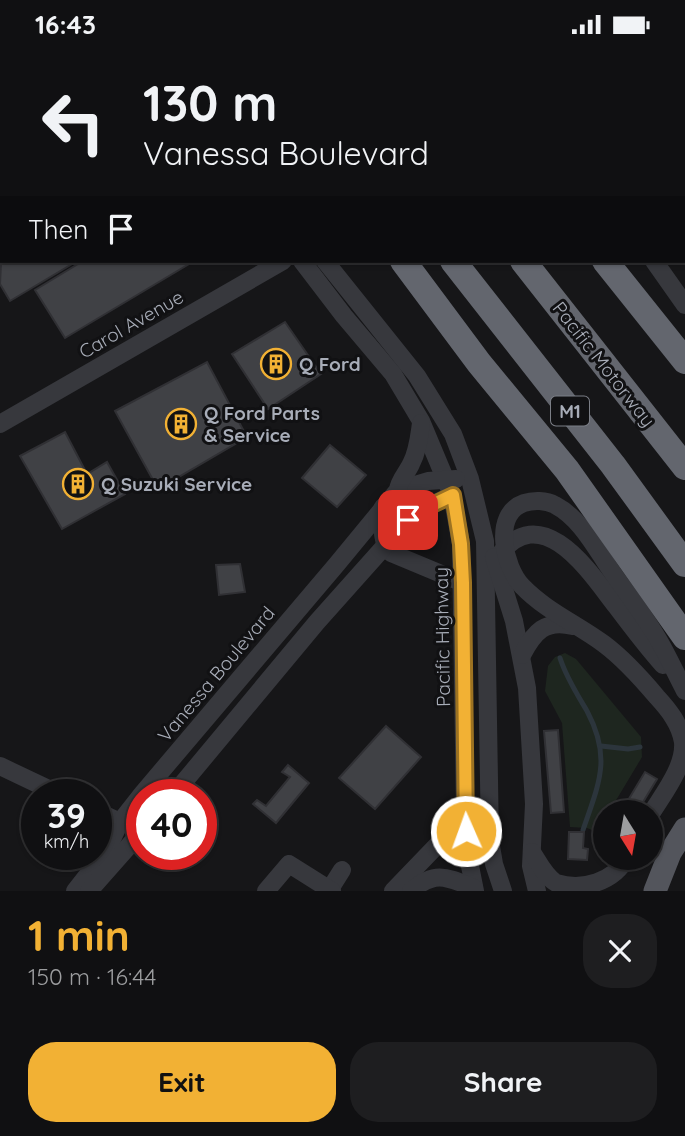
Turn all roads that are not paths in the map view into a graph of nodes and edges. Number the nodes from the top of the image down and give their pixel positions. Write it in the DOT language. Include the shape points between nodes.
graph roads {
  1 [pos="280,263"];
  2 [pos="304,263"];
  3 [pos="327,263"];
  4 [pos="405,263"];
  5 [pos="455,263"];
  6 [pos="525,263"];
  7 [pos="607,263"];
  8 [pos="654,263"];
  9 [pos="685,305"];
  10 [pos="685,361"];
  11 [pos="421,421"];
  12 [pos="0,424"];
  13 [pos="685,467"];
  14 [pos="470,479"];
  15 [pos="449,487"];
  16 [pos="397,490"];
  17 [pos="383,507"];
  18 [pos="385,547"];
  19 [pos="349,550"];
  20 [pos="495,561"];
  21 [pos="685,564"];
  22 [pos="463,583"];
  23 [pos="350,585"];
  24 [pos="579,627"];
  25 [pos="685,637"];
  26 [pos="268,645"];
  27 [pos="522,655"];
  28 [pos="285,660"];
  29 [pos="685,692"];
  30 [pos="684,740"];
  31 [pos="0,766"];
  32 [pos="27,779"];
  33 [pos="186,779"];
  34 [pos="659,800"];
  35 [pos="465,812"];
  36 [pos="112,818"];
  37 [pos="120,822"];
  38 [pos="685,829"];
  39 [pos="126,849"];
  40 [pos="530,849"];
  41 [pos="342,870"];
  42 [pos="619,870"];
  43 [pos="475,889"];
  44 [pos="331,890"];
  45 [pos="75,891"];
  46 [pos="89,891"];
  47 [pos="266,891"];
  48 [pos="393,891"];
  49 [pos="411,891"];
  50 [pos="503,891"];
  51 [pos="537,891"];
  52 [pos="655,891"];
  1 -- 12 [label="street, Carol Avenue"];
  2 -- 11 [label="street, Pacific Highway" via="393,374"];
  3 -- 14 [label="street" via="417,376 453,435"];
  4 -- 25 [label="highway" via="479,363 567,470"];
  5 -- 21 [label="highway, M1"];
  6 -- 13 [label="highway, Pacific Motorway"];
  7 -- 10 [label="highway"];
  8 -- 9 [label="street"];
  11 -- 15 [label="street, Pacific Highway"];
  11 -- 16 [label="street, Vanessa Boulevard" via="417,449"];
  14 -- 15 [label="street"];
  14 -- 20 [label="street" via="485,541"];
  15 -- 16 [label="street" via="418,484"];
  15 -- 18 [label="street"];
  15 -- 22 [label="street, Pacific Highway" via="461,544"];
  16 -- 17 [label="street, Vanessa Boulevard"];
  17 -- 18 [label="street"];
  17 -- 19 [label="street, Vanessa Boulevard"];
  18 -- 22 [label="street"];
  18 -- 23 [label="street"];
  19 -- 23 [label="street"];
  19 -- 26 [label="street, Vanessa Boulevard"];
  20 -- 24 [label="street" via="510,568 519,584 550,610"];
  20 -- 27 [label="street"];
  20 -- 29 [label="street" via="520,539 537,535 559,542 577,556"];
  20 -- 29 [label="street" via="507,516 514,508 545,502 555,505 584,532 657,638"];
  20 -- 50 [label="street" via="488,812 494,864"];
  22 -- 35 [label="street, Pacific Highway"];
  23 -- 28 [label="street"];
  24 -- 27 [label="street" via="559,622 541,629"];
  24 -- 30 [label="street" via="641,678 674,718"];
  26 -- 28 [label="street"];
  26 -- 37 [label="street, Vanessa Boulevard"];
  27 -- 40 [label="street" via="533,784"];
  28 -- 33 [label="street"];
  30 -- 34 [label="street" via="680,764"];
  31 -- 32 [label="street"];
  35 -- 43 [label="street, Pacific Highway"];
  35 -- 48 [label="street"];
  36 -- 37 [label="street"];
  37 -- 45 [label="street, Vanessa Boulevard" via="107,850"];
  38 -- 52 [label="main road"];
  39 -- 46 [label="street"];
  40 -- 42 [label="street" via="556,884 582,890 606,883"];
  40 -- 51 [label="street"];
  41 -- 44 [label="street"];
  43 -- 49 [label="street" via="447,877 434,877"];
  44 -- 47 [label="street" via="289,864"];
}
